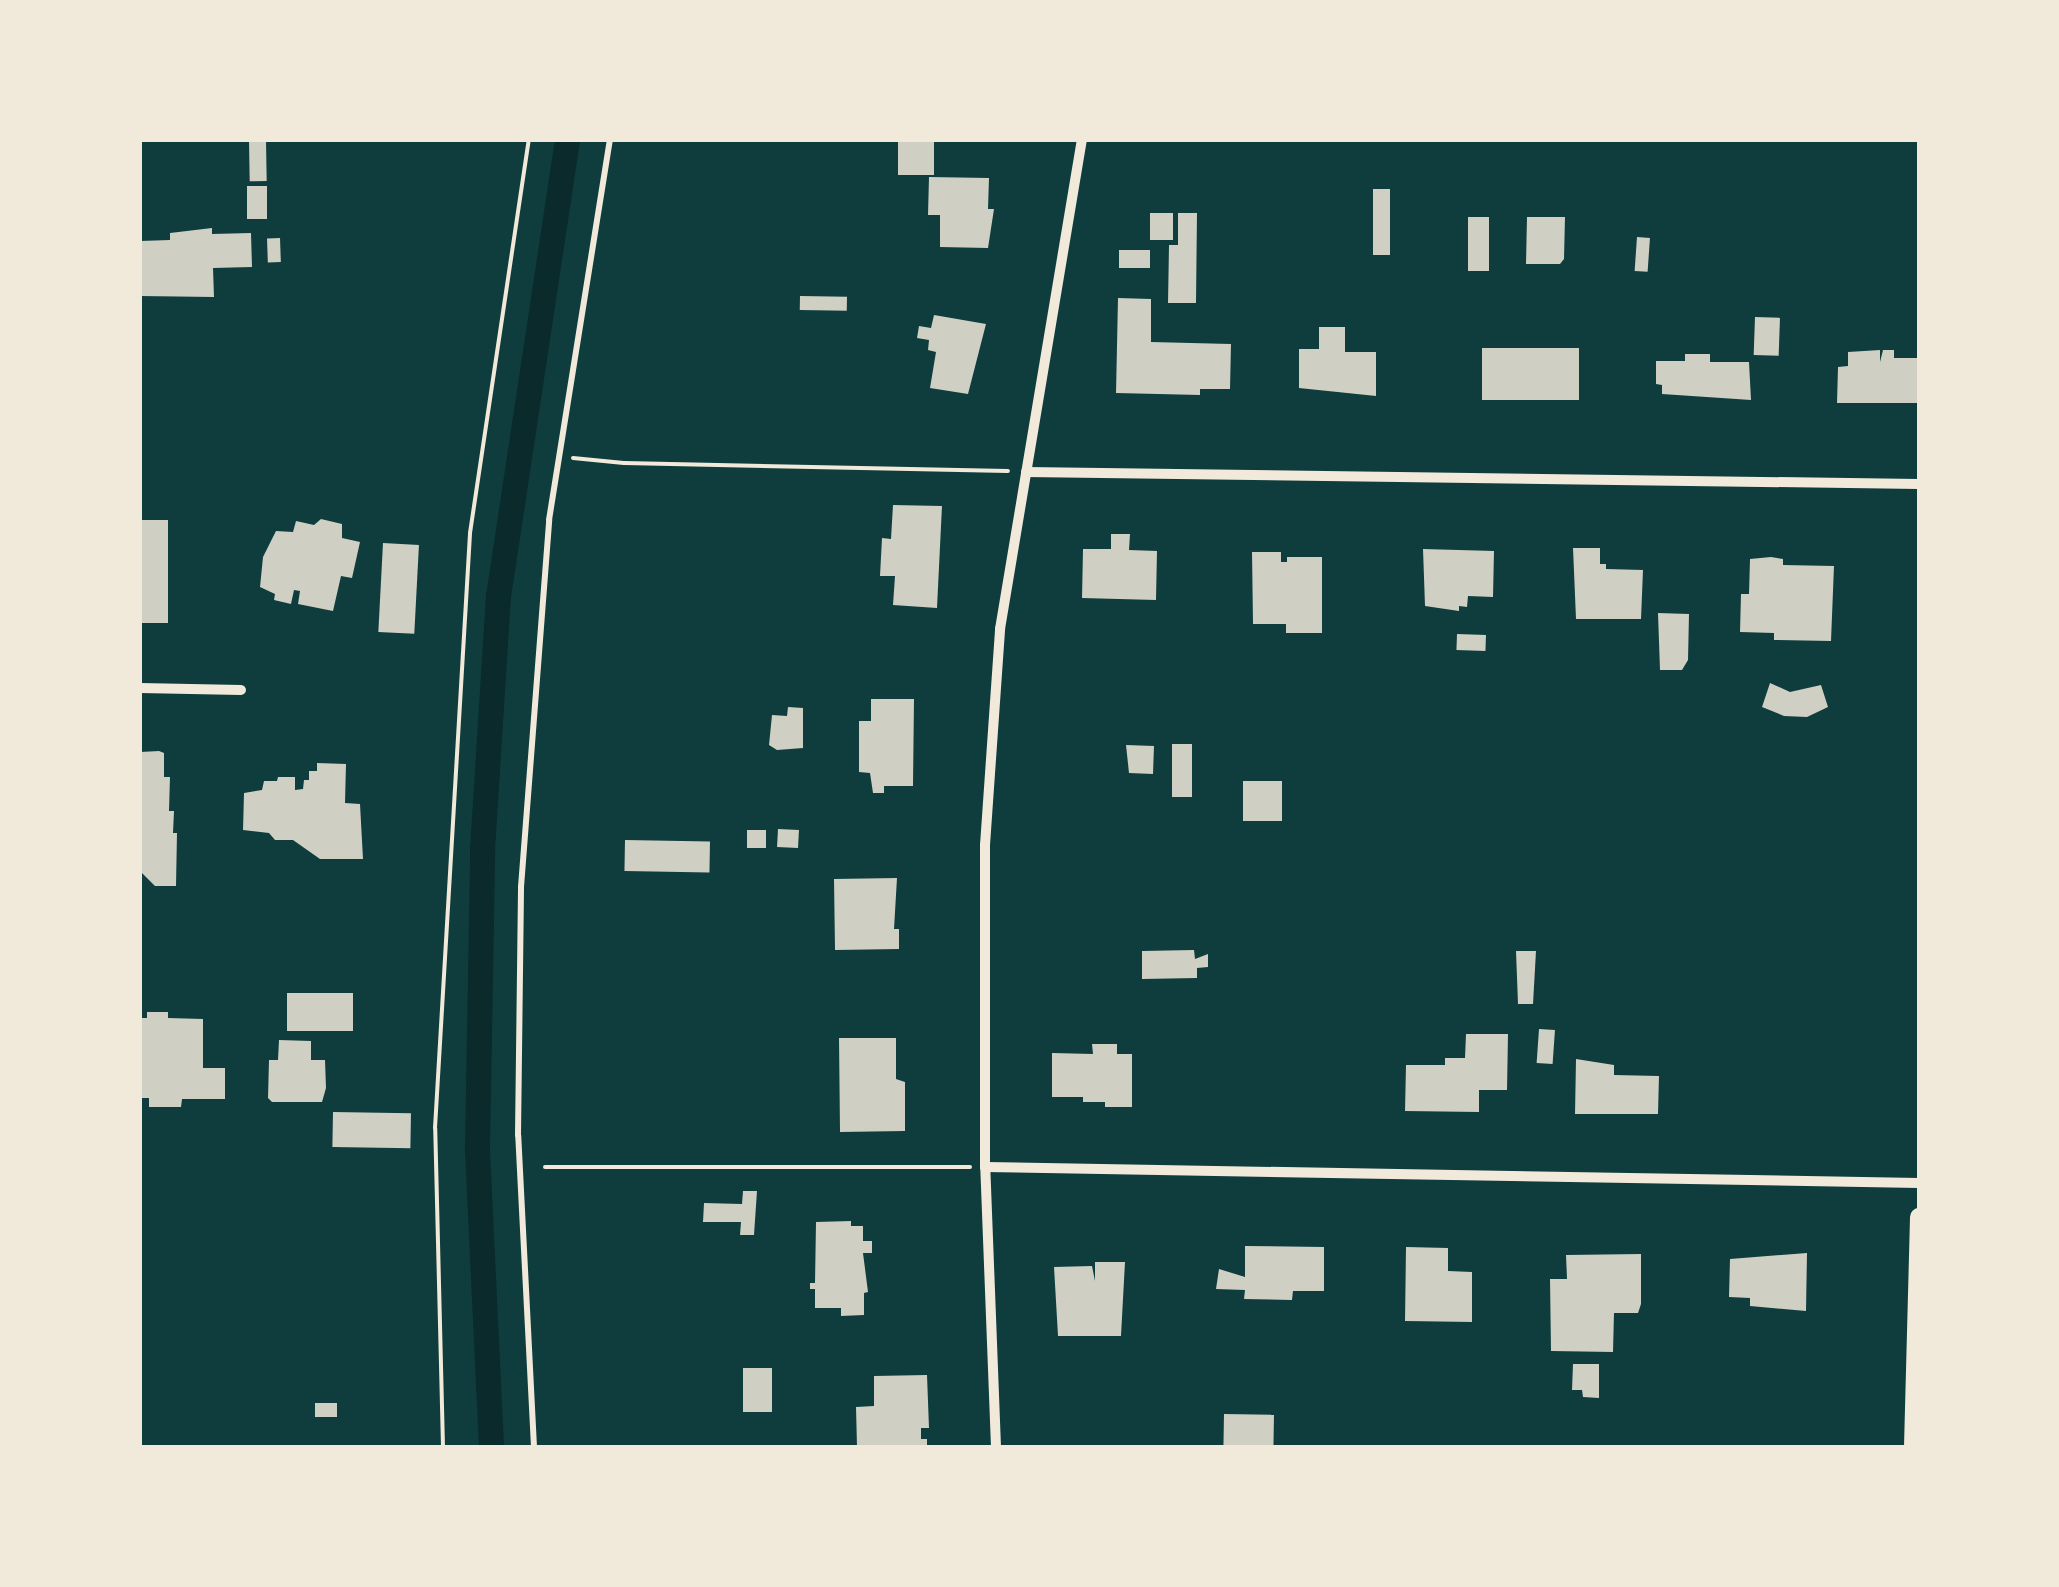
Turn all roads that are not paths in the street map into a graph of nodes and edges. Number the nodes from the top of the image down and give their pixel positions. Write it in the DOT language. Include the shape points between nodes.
graph roads {
  1 [pos="610,140"];
  2 [pos="1082,140"];
  3 [pos="1026,472"];
  4 [pos="1919,484"];
  5 [pos="140,688"];
  6 [pos="241,690"];
  7 [pos="984,1167"];
  8 [pos="1919,1183"];
  9 [pos="1919,1217"];
  10 [pos="534,1447"];
  11 [pos="996,1447"];
  12 [pos="1913,1447"];
  1 -- 10 [label="lane" via="548,520 521,886 516,1019"];
  2 -- 3 [label="street"];
  3 -- 4 [label="street"];
  3 -- 7 [label="street" via="1000,629 984,845"];
  5 -- 6 [label="street"];
  7 -- 8 [label="street"];
  7 -- 11 [label="street"];
  9 -- 12 [label="main road"];
}
